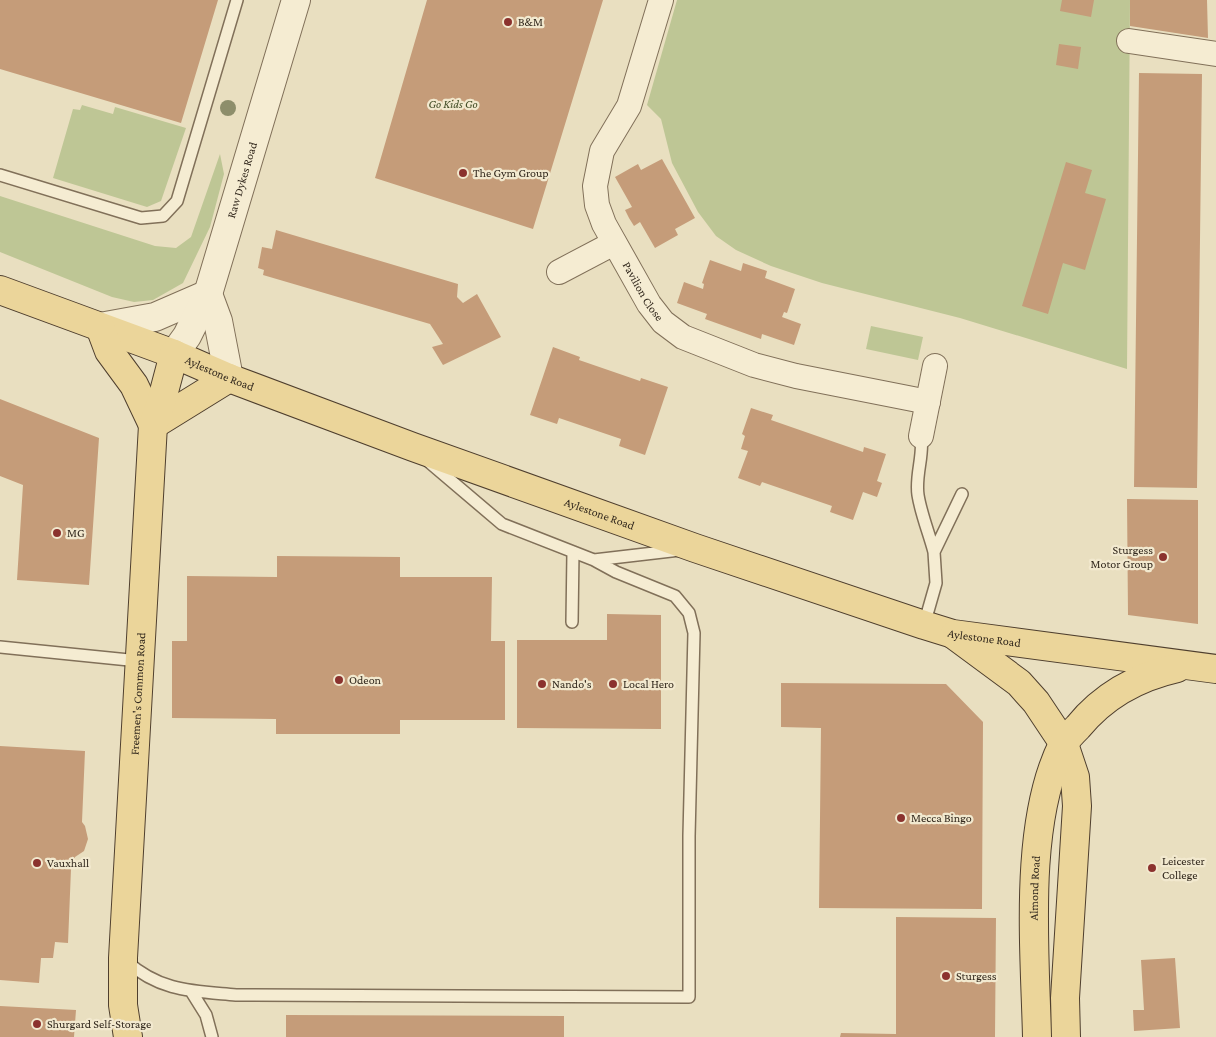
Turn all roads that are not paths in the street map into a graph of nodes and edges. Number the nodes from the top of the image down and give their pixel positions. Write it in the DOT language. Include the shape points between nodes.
graph roads {
  1 [pos="237,0"];
  2 [pos="296,0"];
  3 [pos="661,0"];
  4 [pos="1130,41"];
  5 [pos="1216,54"];
  6 [pos="0,175"];
  7 [pos="614,243"];
  8 [pos="559,272"];
  9 [pos="0,290"];
  10 [pos="208,294"];
  11 [pos="100,327"];
  12 [pos="174,354"];
  13 [pos="935,366"];
  14 [pos="123,370"];
  15 [pos="229,378"];
  16 [pos="928,402"];
  17 [pos="153,425"];
  18 [pos="921,436"];
  19 [pos="413,448"];
  20 [pos="962,494"];
  21 [pos="695,548"];
  22 [pos="573,552"];
  23 [pos="934,552"];
  24 [pos="594,560"];
  25 [pos="572,622"];
  26 [pos="924,625"];
  27 [pos="953,634"];
  28 [pos="0,647"];
  29 [pos="139,661"];
  30 [pos="1185,666"];
  31 [pos="1216,669"];
  32 [pos="1064,744"];
  33 [pos="123,958"];
  34 [pos="191,990"];
  35 [pos="211,1034"];
  36 [pos="128,1037"];
  37 [pos="1038,1037"];
  38 [pos="1066,1037"];
  1 -- 6 [label="lane" via="176,201 163,216 141,218"];
  2 -- 10 [label="street, Raw Dykes Road"];
  3 -- 7 [label="street, Pavilion Close" via="629,106 602,151 597,169 598,206"];
  4 -- 5 [label="street"];
  7 -- 8 [label="street"];
  7 -- 16 [label="street, Pavilion Close" via="649,304 663,322 683,337 779,372"];
  9 -- 11 [label="main road, Aylestone Road"];
  10 -- 11 [label="street" via="155,317"];
  10 -- 12 [label="street, Raw Dykes Road" via="188,336"];
  10 -- 15 [label="street" via="218,321"];
  11 -- 12 [label="main road, Aylestone Road"];
  11 -- 14 [label="main road" via="109,350"];
  12 -- 14 [label="main road"];
  12 -- 15 [label="main road, Aylestone Road"];
  12 -- 17 [label="main road, Freemen's Common Road"];
  13 -- 16 [label="street"];
  14 -- 17 [label="main road"];
  15 -- 17 [label="main road"];
  15 -- 19 [label="main road, Aylestone Road"];
  16 -- 18 [label="street"];
  17 -- 29 [label="main road, Freemen's Common Road"];
  18 -- 23 [label="lane" via="918,495"];
  19 -- 21 [label="main road, Aylestone Road"];
  19 -- 22 [label="lane" via="502,524"];
  20 -- 23 [label="lane"];
  21 -- 24 [label="lane"];
  21 -- 26 [label="main road, Aylestone Road"];
  22 -- 24 [label="lane"];
  22 -- 25 [label="lane"];
  23 -- 26 [label="lane" via="936,583"];
  24 -- 34 [label="lane" via="675,596 683,604 692,623 689,997 236,995"];
  26 -- 27 [label="main road, Aylestone Road"];
  27 -- 30 [label="main road, Aylestone Road"];
  27 -- 32 [label="main road" via="1019,683"];
  28 -- 29 [label="lane"];
  29 -- 33 [label="main road, Freemen's Common Road"];
  30 -- 31 [label="main road, Aylestone Road"];
  30 -- 32 [label="main road, Almond Road" via="1150,674 1122,688 1090,713"];
  32 -- 37 [label="main road, Almond Road" via="1043,803 1034,901"];
  32 -- 38 [label="main road" via="1075,777 1077,806"];
  33 -- 34 [label="lane" via="160,984"];
  33 -- 36 [label="main road, Freemen's Common Road" via="123,1005"];
  34 -- 35 [label="lane" via="206,1015"];
}
